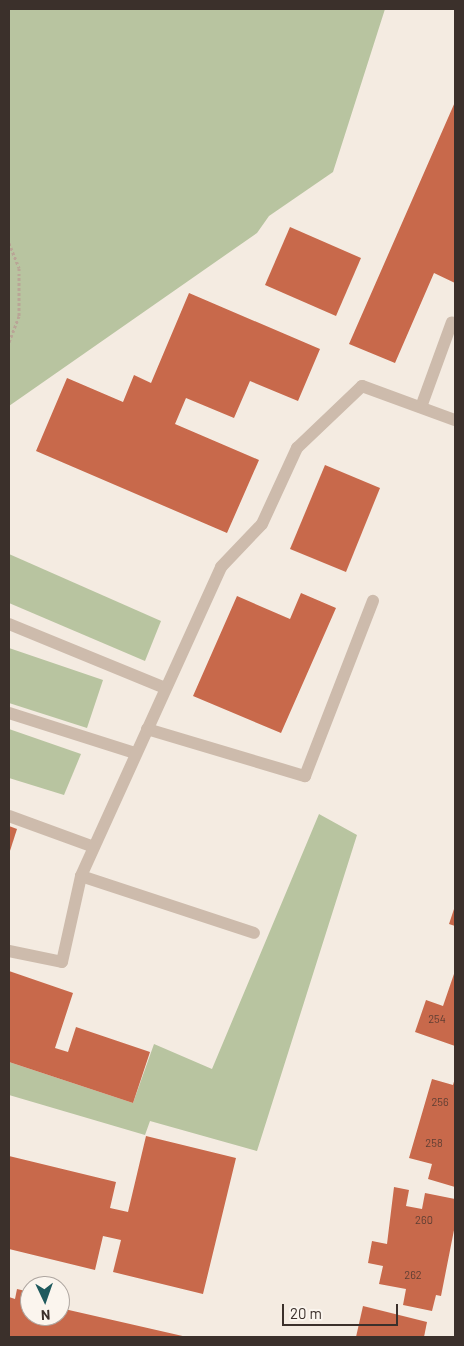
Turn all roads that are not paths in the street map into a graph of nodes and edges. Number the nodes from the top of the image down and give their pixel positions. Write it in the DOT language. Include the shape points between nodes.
graph roads {
  1 [pos="452,322"];
  2 [pos="421,407"];
  3 [pos="455,420"];
  4 [pos="373,602"];
  5 [pos="9,624"];
  6 [pos="165,688"];
  7 [pos="9,713"];
  8 [pos="148,728"];
  9 [pos="134,753"];
  10 [pos="9,816"];
  11 [pos="94,846"];
  12 [pos="82,876"];
  13 [pos="254,933"];
  14 [pos="9,951"];
  1 -- 2 [label="street"];
  2 -- 3 [label="street"];
  2 -- 6 [label="street" via="362,386 297,448 262,524 221,567"];
  4 -- 8 [label="street" via="305,776"];
  5 -- 6 [label="street"];
  6 -- 8 [label="street"];
  7 -- 9 [label="street"];
  8 -- 9 [label="street"];
  9 -- 11 [label="street"];
  10 -- 11 [label="street"];
  11 -- 12 [label="street"];
  12 -- 13 [label="street"];
  12 -- 14 [label="street" via="62,962"];
}
